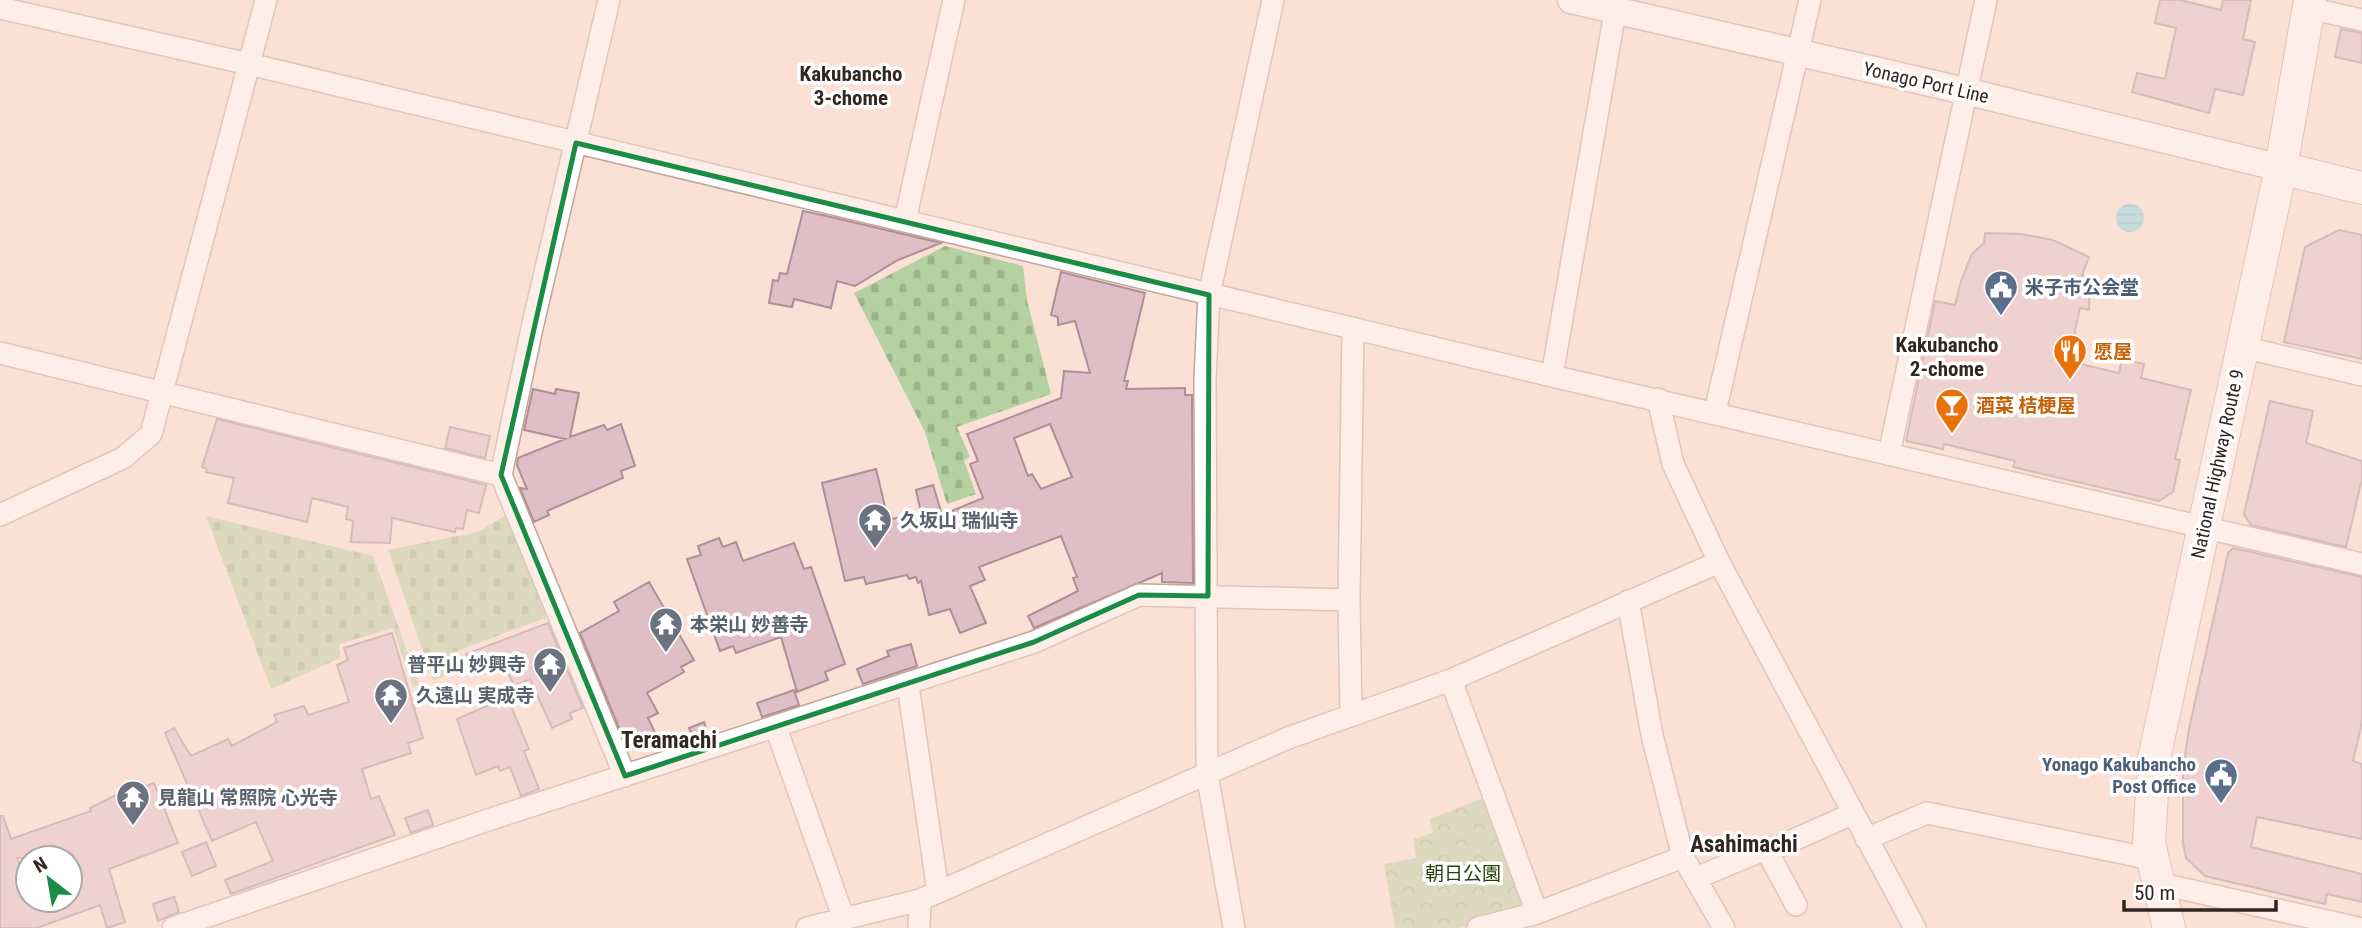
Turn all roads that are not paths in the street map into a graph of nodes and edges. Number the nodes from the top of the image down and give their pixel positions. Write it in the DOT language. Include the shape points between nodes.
graph roads {
  1 [pos="266,0"];
  2 [pos="609,0"];
  3 [pos="954,0"];
  4 [pos="1273,0"];
  5 [pos="1571,0"];
  6 [pos="1810,0"];
  7 [pos="1986,0"];
  8 [pos="2309,4"];
  9 [pos="0,8"];
  10 [pos="1631,9"];
  11 [pos="2362,20"];
  12 [pos="1798,53"];
  13 [pos="249,64"];
  14 [pos="1965,90"];
  15 [pos="576,144"];
  16 [pos="2281,168"];
  17 [pos="2362,188"];
  18 [pos="905,221"];
  19 [pos="1209,295"];
  20 [pos="1353,328"];
  21 [pos="2242,346"];
  22 [pos="0,353"];
  23 [pos="2362,375"];
  24 [pos="1552,376"];
  25 [pos="161,393"];
  26 [pos="1658,399"];
  27 [pos="1715,412"];
  28 [pos="1889,454"];
  29 [pos="501,475"];
  30 [pos="0,515"];
  31 [pos="2203,527"];
  32 [pos="1719,562"];
  33 [pos="2362,564"];
  34 [pos="1208,596"];
  35 [pos="1349,600"];
  36 [pos="1628,601"];
  37 [pos="1451,680"];
  38 [pos="908,685"];
  39 [pos="1351,716"];
  40 [pos="776,728"];
  41 [pos="1208,774"];
  42 [pos="625,776"];
  43 [pos="1852,814"];
  44 [pos="1866,838"];
  45 [pos="1766,849"];
  46 [pos="1683,857"];
  47 [pos="2155,871"];
  48 [pos="1696,878"];
  49 [pos="929,896"];
  50 [pos="1796,905"];
  51 [pos="1536,913"];
  52 [pos="844,919"];
  53 [pos="2165,927"];
  54 [pos="173,928"];
  55 [pos="807,928"];
  56 [pos="919,928"];
  57 [pos="1234,928"];
  58 [pos="1478,928"];
  59 [pos="1724,928"];
  60 [pos="1915,928"];
  61 [pos="2358,928"];
  1 -- 13 [label="street"];
  2 -- 15 [label="street"];
  3 -- 18 [label="street"];
  4 -- 19 [label="street"];
  5 -- 10 [label="main road, Yonago Port Line"];
  6 -- 12 [label="street"];
  7 -- 14 [label="street"];
  8 -- 11 [label="street"];
  8 -- 16 [label="highway, National Highway Route 9"];
  9 -- 13 [label="street"];
  10 -- 12 [label="main road, Yonago Port Line"];
  10 -- 24 [label="street"];
  12 -- 14 [label="main road, Yonago Port Line"];
  12 -- 27 [label="street"];
  13 -- 15 [label="street"];
  13 -- 25 [label="street"];
  14 -- 16 [label="main road, Yonago Port Line"];
  14 -- 28 [label="street"];
  15 -- 18 [label="street"];
  15 -- 29 [label="street"];
  16 -- 17 [label="highway"];
  16 -- 21 [label="highway, National Highway Route 9"];
  18 -- 19 [label="street"];
  19 -- 20 [label="street"];
  19 -- 34 [label="street" via="1205,379"];
  20 -- 24 [label="street"];
  20 -- 35 [label="street"];
  21 -- 23 [label="street"];
  21 -- 31 [label="highway, National Highway Route 9"];
  22 -- 25 [label="street"];
  24 -- 26 [label="street"];
  25 -- 29 [label="street"];
  25 -- 30 [label="street" via="151,434 144,443 123,458"];
  26 -- 27 [label="street"];
  26 -- 32 [label="street" via="1673,464"];
  27 -- 28 [label="street"];
  28 -- 31 [label="street"];
  29 -- 42 [label="street"];
  31 -- 33 [label="street"];
  31 -- 47 [label="highway, National Highway Route 9" via="2154,759 2149,842"];
  32 -- 36 [label="street"];
  32 -- 43 [label="street"];
  34 -- 35 [label="street"];
  34 -- 38 [label="street" via="1139,595 1034,642"];
  34 -- 41 [label="street"];
  35 -- 39 [label="street"];
  36 -- 37 [label="street"];
  36 -- 46 [label="street" via="1652,734"];
  37 -- 39 [label="street"];
  37 -- 51 [label="street"];
  38 -- 40 [label="street"];
  38 -- 49 [label="street"];
  39 -- 41 [label="street"];
  40 -- 42 [label="street"];
  40 -- 52 [label="street"];
  41 -- 49 [label="street"];
  41 -- 57 [label="street"];
  42 -- 54 [label="street"];
  43 -- 44 [label="street"];
  43 -- 45 [label="street"];
  44 -- 47 [label="street" via="1927,813"];
  44 -- 60 [label="street"];
  45 -- 48 [label="street"];
  45 -- 50 [label="street"];
  46 -- 48 [label="street"];
  46 -- 51 [label="street"];
  47 -- 53 [label="highway, National Highway Route 9"];
  47 -- 61 [label="street"];
  48 -- 59 [label="street"];
  49 -- 52 [label="street"];
  49 -- 56 [label="street"];
  51 -- 58 [label="street"];
  52 -- 55 [label="street"];
}
